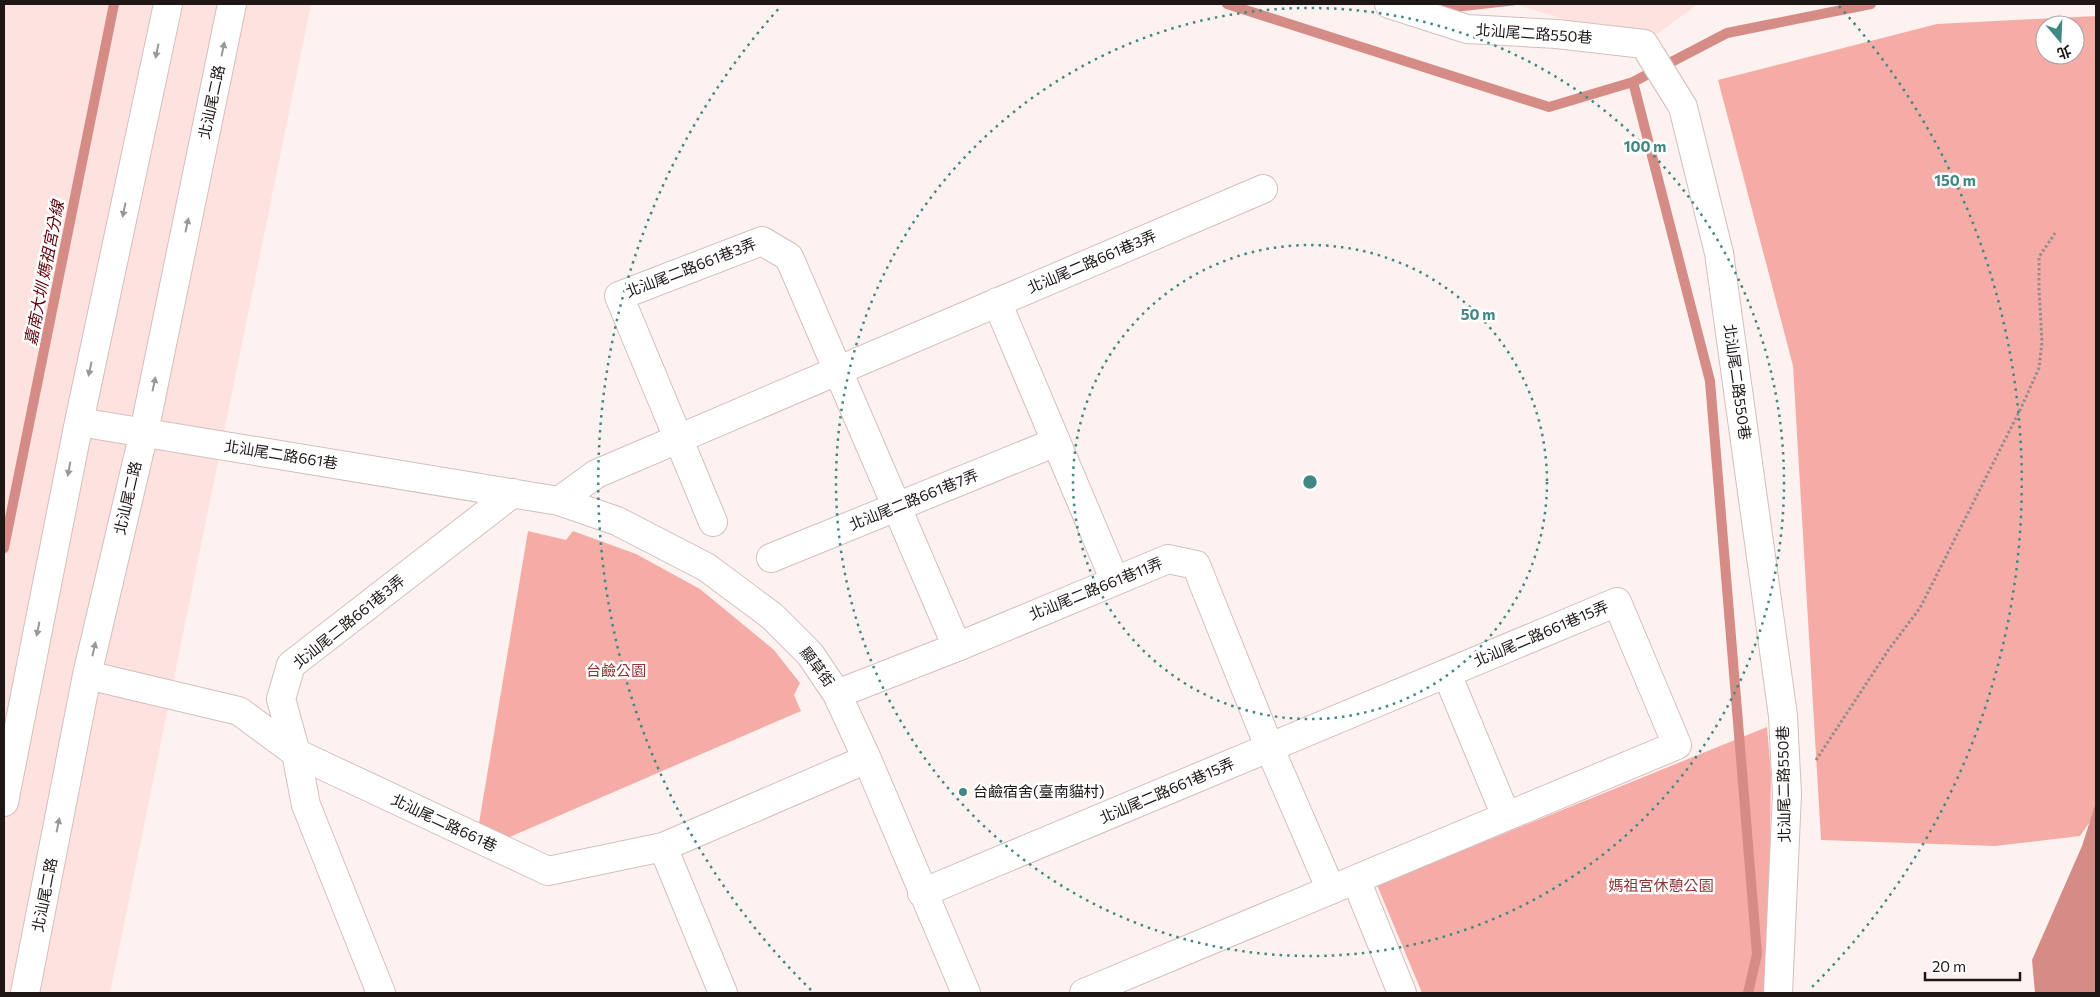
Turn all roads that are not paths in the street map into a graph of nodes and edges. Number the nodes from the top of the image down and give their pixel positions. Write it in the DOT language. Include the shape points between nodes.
graph roads {
  1 [pos="168,4"];
  2 [pos="232,4"];
  3 [pos="1389,4"];
  4 [pos="1263,190"];
  5 [pos="998,302"];
  6 [pos="838,370"];
  7 [pos="78,422"];
  8 [pos="144,432"];
  9 [pos="678,438"];
  10 [pos="1056,442"];
  11 [pos="513,493"];
  12 [pos="559,501"];
  13 [pos="897,507"];
  14 [pos="713,522"];
  15 [pos="771,558"];
  16 [pos="1115,581"];
  17 [pos="957,647"];
  18 [pos="1446,674"];
  19 [pos="88,675"];
  20 [pos="837,694"];
  21 [pos="1270,749"];
  22 [pos="296,753"];
  23 [pos="867,759"];
  24 [pos="4,802"];
  25 [pos="1506,816"];
  26 [pos="663,847"];
  27 [pos="1356,880"];
  28 [pos="1331,890"];
  29 [pos="922,893"];
  30 [pos="1117,987"];
  31 [pos="26,993"];
  32 [pos="381,993"];
  33 [pos="723,993"];
  34 [pos="966,993"];
  35 [pos="1084,993"];
  36 [pos="1402,993"];
  37 [pos="1778,993"];
  1 -- 7 [label="street, one-way"];
  8 -- 2 [label="street, 北汕尾二路, one-way"];
  3 -- 37 [label="street, 北汕尾二路550巷" via="1467,29 1557,34 1644,44 1683,107 1719,253 1783,716 1787,794"];
  4 -- 5 [label="street, 北汕尾二路661巷3弄"];
  5 -- 6 [label="street, 北汕尾二路661巷3弄"];
  5 -- 10 [label="street"];
  6 -- 9 [label="street, 北汕尾二路661巷3弄"];
  6 -- 9 [label="street, 北汕尾二路661巷3弄" via="789,258 762,241 618,296"];
  6 -- 13 [label="street, 北汕尾二路661巷3弄"];
  7 -- 8 [label="street, 北汕尾二路661巷"];
  7 -- 24 [label="street, one-way"];
  8 -- 11 [label="street, 北汕尾二路661巷"];
  19 -- 8 [label="street, 北汕尾二路, one-way"];
  9 -- 12 [label="street, 北汕尾二路661巷3弄" via="596,474"];
  9 -- 14 [label="street, 北汕尾二路661巷3弄"];
  10 -- 13 [label="street, 北汕尾二路661巷7弄"];
  10 -- 16 [label="street"];
  11 -- 12 [label="street, 顯草街"];
  11 -- 22 [label="street, 北汕尾二路661巷3弄" via="291,665 281,699"];
  12 -- 20 [label="street, 顯草街" via="617,521 706,567 772,616 810,654"];
  13 -- 15 [label="street, 北汕尾二路661巷7弄"];
  13 -- 17 [label="street, 北汕尾二路661巷3弄"];
  16 -- 17 [label="street, 北汕尾二路661巷11弄"];
  16 -- 21 [label="street, 北汕尾二路661巷11弄" via="1168,559 1196,565"];
  17 -- 20 [label="street, 北汕尾二路661巷11弄"];
  18 -- 21 [label="street, 北汕尾二路661巷15弄"];
  18 -- 25 [label="street"];
  18 -- 25 [label="street, 北汕尾二路661巷15弄" via="1617,602 1677,745"];
  19 -- 22 [label="street, 北汕尾二路661巷" via="239,711"];
  31 -- 19 [label="street, 北汕尾二路, one-way"];
  20 -- 23 [label="street, 顯草街"];
  21 -- 28 [label="street, 北汕尾二路661巷11弄"];
  21 -- 29 [label="street, 北汕尾二路661巷15弄"];
  22 -- 26 [label="street, 北汕尾二路661巷" via="548,871"];
  22 -- 32 [label="street, 北汕尾二路661巷3弄" via="306,805"];
  23 -- 26 [label="street, 北汕尾二路661巷"];
  23 -- 29 [label="street, 顯草街"];
  25 -- 27 [label="street, 北汕尾二路661巷15弄"];
  26 -- 33 [label="street"];
  27 -- 28 [label="street, 北汕尾二路661巷15弄"];
  27 -- 36 [label="street"];
  28 -- 30 [label="street, 北汕尾二路661巷15弄"];
  29 -- 34 [label="street, 顯草街"];
  30 -- 35 [label="street, 北汕尾二路661巷15弄"];
}
